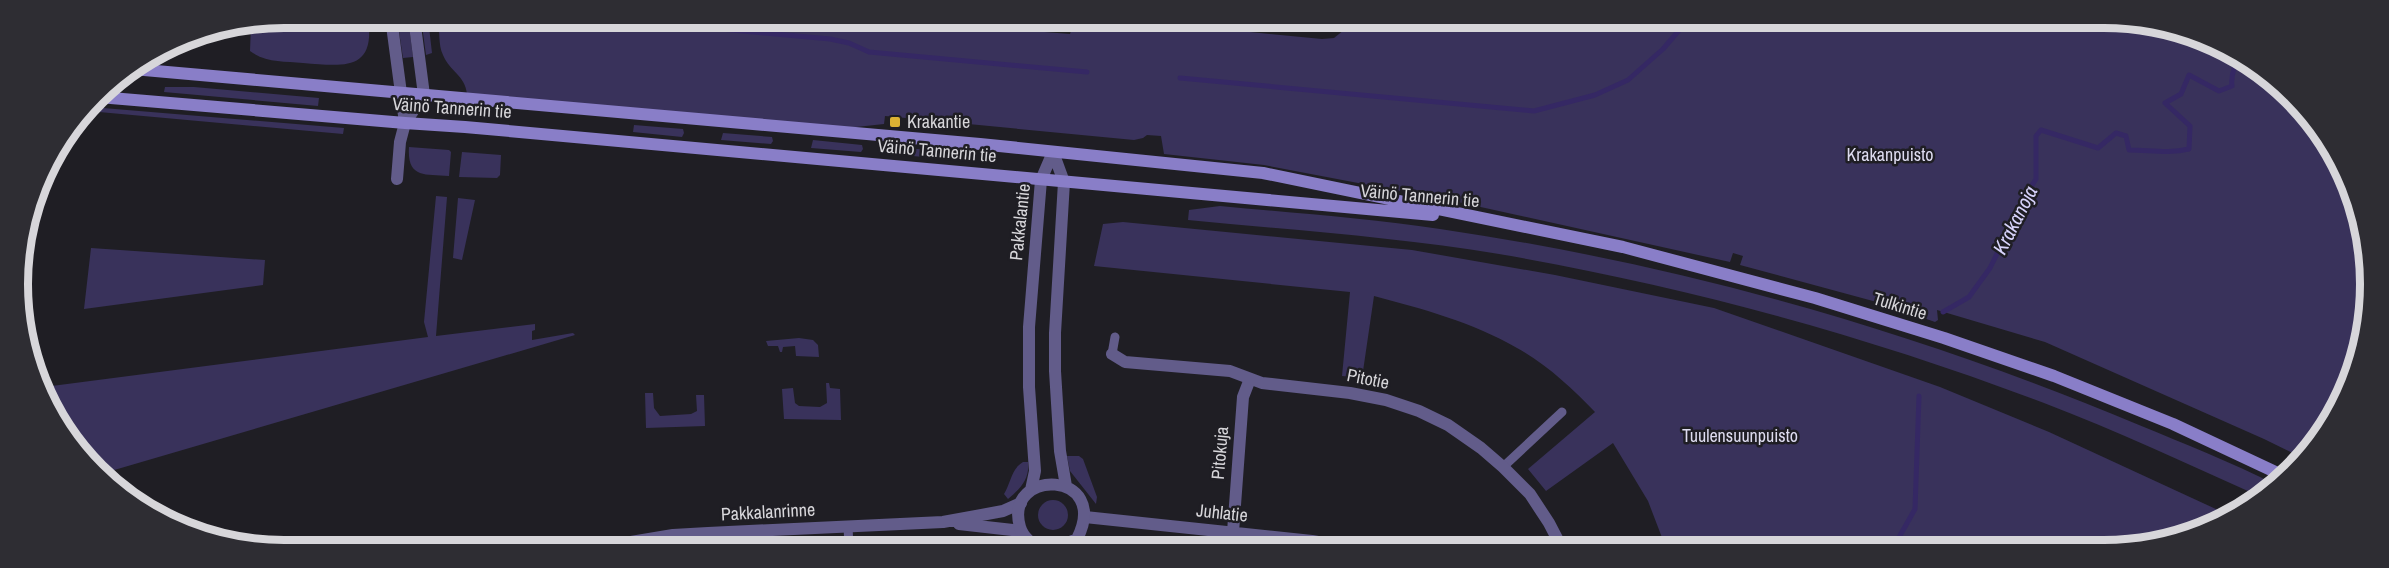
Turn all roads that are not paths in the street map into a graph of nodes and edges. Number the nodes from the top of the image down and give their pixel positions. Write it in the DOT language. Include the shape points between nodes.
graph roads {
  1 [pos="392,28"];
  2 [pos="415,28"];
  3 [pos="145,70"];
  4 [pos="400,94"];
  5 [pos="424,95"];
  6 [pos="109,98"];
  7 [pos="405,123"];
  8 [pos="1053,152"];
  9 [pos="397,179"];
  10 [pos="1041,180"];
  11 [pos="1064,182"];
  12 [pos="1488,220"];
  13 [pos="1114,337"];
  14 [pos="1112,354"];
  15 [pos="1250,379"];
  16 [pos="1562,412"];
  17 [pos="1503,467"];
  18 [pos="2277,473"];
  19 [pos="1066,486"];
  20 [pos="1031,490"];
  21 [pos="1021,503"];
  22 [pos="1085,517"];
  23 [pos="943,522"];
  24 [pos="848,526"];
  25 [pos="1021,531"];
  26 [pos="1233,532"];
  27 [pos="696,540"];
  28 [pos="849,540"];
  29 [pos="1028,540"];
  30 [pos="1078,540"];
  31 [pos="1307,540"];
  32 [pos="1558,540"];
  1 -- 4 [label="street"];
  2 -- 5 [label="street"];
  3 -- 4 [label="main road, Väinö Tannerin tie"];
  4 -- 5 [label="main road, Väinö Tannerin tie"];
  4 -- 7 [label="street"];
  5 -- 7 [label="street"];
  5 -- 8 [label="main road, Väinö Tannerin tie"];
  6 -- 7 [label="main road, Väinö Tannerin tie"];
  7 -- 9 [label="street"];
  7 -- 10 [label="main road, Väinö Tannerin tie"];
  8 -- 10 [label="street, Pakkalantie"];
  8 -- 11 [label="street"];
  8 -- 12 [label="main road, Väinö Tannerin tie" via="1235,169"];
  10 -- 11 [label="main road, Väinö Tannerin tie"];
  10 -- 20 [label="street, Pakkalantie" via="1029,327 1035,471"];
  11 -- 12 [label="main road, Väinö Tannerin tie"];
  11 -- 19 [label="street" via="1055,352"];
  12 -- 18 [label="main road, Tulkintie" via="1623,247 1815,298 1944,338 2054,376"];
  13 -- 14 [label="lane"];
  14 -- 15 [label="street, Pitotie" via="1125,362 1230,371"];
  15 -- 17 [label="street, Pitotie" via="1350,393 1419,411 1448,425"];
  15 -- 26 [label="street, Pitokuja" via="1243,397"];
  16 -- 17 [label="lane"];
  17 -- 32 [label="street, Pitotie" via="1530,494"];
  19 -- 20 [label="street" via="1055,483"];
  19 -- 22 [label="street" via="1081,501"];
  20 -- 21 [label="street"];
  21 -- 23 [label="street, Pakkalanrinne" via="1003,511"];
  21 -- 25 [label="street"];
  22 -- 26 [label="street, Juhlatie"];
  22 -- 30 [label="street"];
  23 -- 24 [label="street, Pakkalanrinne"];
  23 -- 25 [label="street, Pakkalanrinne"];
  24 -- 27 [label="street, Pakkalanrinne"];
  24 -- 28 [label="lane"];
  25 -- 29 [label="street"];
  26 -- 31 [label="street, Juhlatie"];
}
